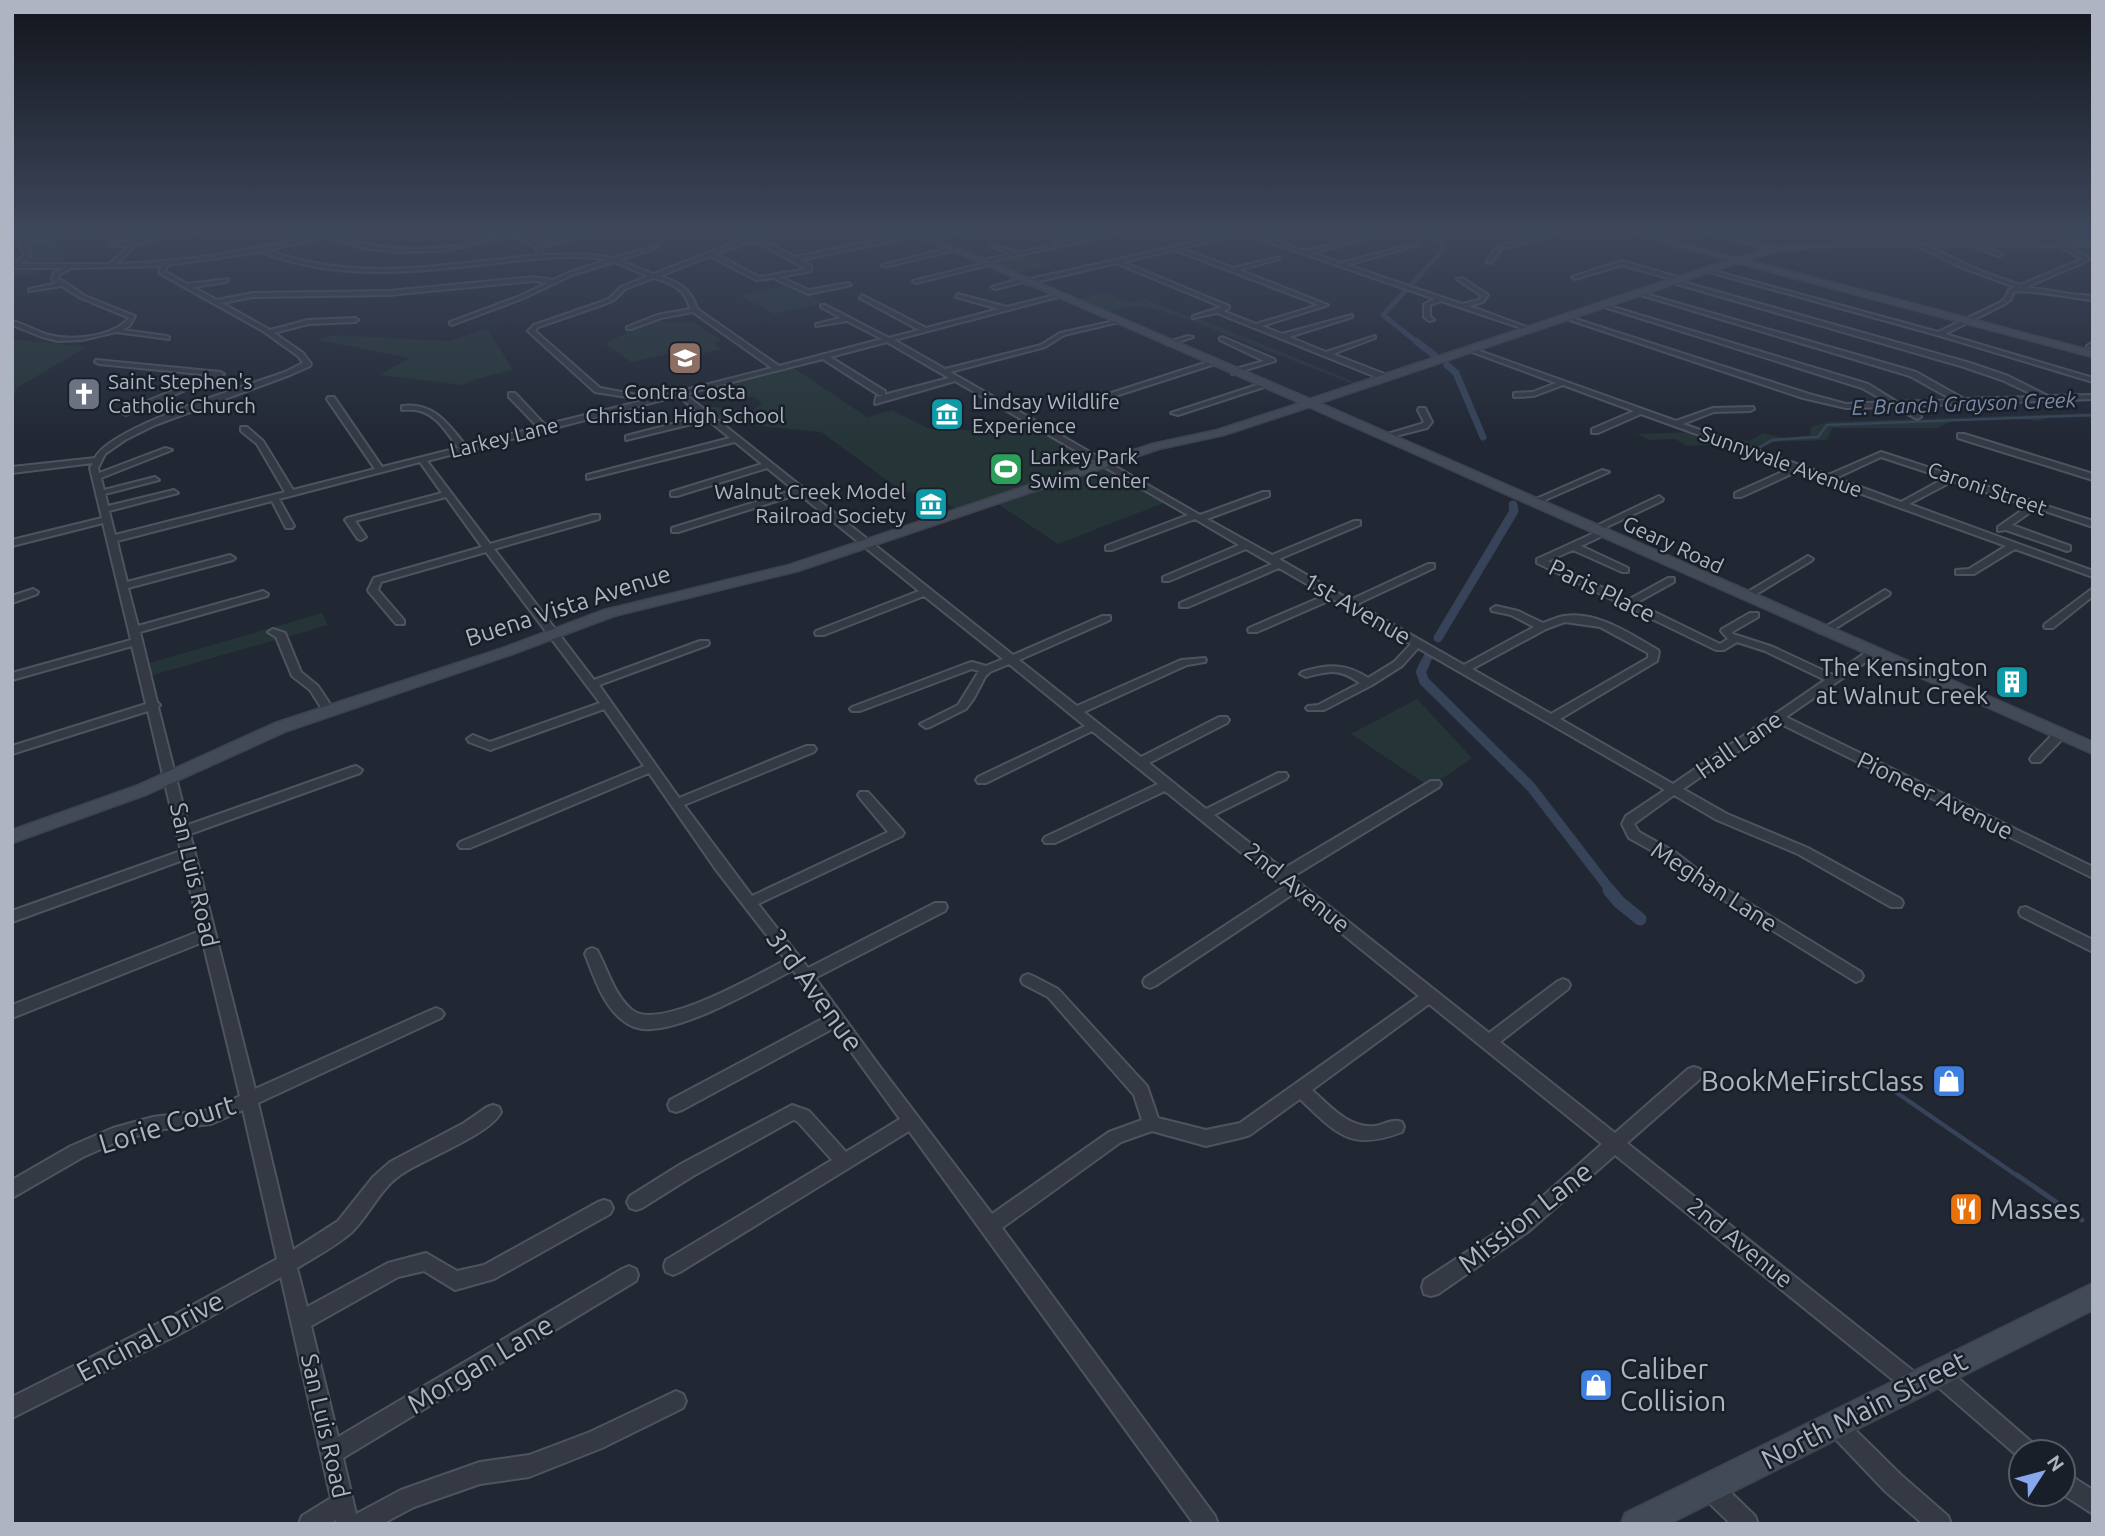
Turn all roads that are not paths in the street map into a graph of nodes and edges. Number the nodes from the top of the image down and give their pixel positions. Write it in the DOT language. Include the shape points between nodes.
graph roads {
  1 [pos="92,301"];
  2 [pos="222,301"];
  3 [pos="514,301"];
  4 [pos="607,301"];
  5 [pos="693,301"];
  6 [pos="867,301"];
  7 [pos="975,301"];
  8 [pos="1040,301"];
  9 [pos="1070,301"];
  10 [pos="1212,301"];
  11 [pos="1314,301"];
  12 [pos="1436,301"];
  13 [pos="1446,301"];
  14 [pos="1481,301"];
  15 [pos="1611,301"];
  16 [pos="1666,301"];
  17 [pos="1747,301"];
  18 [pos="1817,301"];
  19 [pos="1895,301"];
  20 [pos="2006,301"];
  21 [pos="215,302"];
  22 [pos="1601,304"];
  23 [pos="822,306"];
  24 [pos="1463,306"];
  25 [pos="1006,309"];
  26 [pos="694,310"];
  27 [pos="1217,311"];
  28 [pos="1350,316"];
  29 [pos="1195,317"];
  30 [pos="1564,317"];
  31 [pos="847,318"];
  32 [pos="355,320"];
  33 [pos="1431,320"];
  34 [pos="1969,320"];
  35 [pos="1117,321"];
  36 [pos="12,323"];
  37 [pos="452,323"];
  38 [pos="818,326"];
  39 [pos="1256,326"];
  40 [pos="629,328"];
  41 [pos="1529,328"];
  42 [pos="924,330"];
  43 [pos="118,331"];
  44 [pos="269,332"];
  45 [pos="1939,334"];
  46 [pos="1190,337"];
  47 [pos="1281,337"];
  48 [pos="1373,337"];
  49 [pos="167,338"];
  50 [pos="1222,339"];
  51 [pos="887,340"];
  52 [pos="1168,343"];
  53 [pos="2091,348"];
  54 [pos="1469,349"];
  55 [pos="1327,354"];
  56 [pos="824,356"];
  57 [pos="99,362"];
  58 [pos="1214,363"];
  59 [pos="777,368"];
  60 [pos="943,372"];
  61 [pos="1235,372"];
  62 [pos="1384,377"];
  63 [pos="954,379"];
  64 [pos="2093,380"];
  65 [pos="1563,383"];
  66 [pos="1263,386"];
  67 [pos="679,393"];
  68 [pos="882,393"];
  69 [pos="512,395"];
  70 [pos="1517,395"];
  71 [pos="1106,396"];
  72 [pos="2093,397"];
  73 [pos="331,399"];
  74 [pos="656,399"];
  75 [pos="2049,399"];
  76 [pos="878,402"];
  77 [pos="1964,402"];
  78 [pos="1306,404"];
  79 [pos="1898,405"];
  80 [pos="405,408"];
  81 [pos="1422,410"];
  82 [pos="1750,410"];
  83 [pos="1640,411"];
  84 [pos="1175,413"];
  85 [pos="710,417"];
  86 [pos="1917,417"];
  87 [pos="159,420"];
  88 [pos="1675,424"];
  89 [pos="543,428"];
  90 [pos="244,429"];
  91 [pos="1595,431"];
  92 [pos="1961,436"];
  93 [pos="1387,437"];
  94 [pos="629,438"];
  95 [pos="736,439"];
  96 [pos="463,448"];
  97 [pos="168,450"];
  98 [pos="422,459"];
  99 [pos="94,460"];
  100 [pos="1103,463"];
  101 [pos="2093,464"];
  102 [pos="768,465"];
  103 [pos="1797,468"];
  104 [pos="12,470"];
  105 [pos="380,470"];
  106 [pos="23,471"];
  107 [pos="1605,472"];
  108 [pos="2077,472"];
  109 [pos="96,477"];
  110 [pos="590,477"];
  111 [pos="2093,477"];
  112 [pos="1952,478"];
  113 [pos="12,479"];
  114 [pos="1827,479"];
  115 [pos="155,480"];
  116 [pos="801,491"];
  117 [pos="100,493"];
  118 [pos="174,493"];
  119 [pos="290,493"];
  120 [pos="447,494"];
  121 [pos="674,494"];
  122 [pos="1266,494"];
  123 [pos="1738,495"];
  124 [pos="274,497"];
  125 [pos="1659,499"];
  126 [pos="1533,502"];
  127 [pos="2035,505"];
  128 [pos="1901,506"];
  129 [pos="105,515"];
  130 [pos="596,517"];
  131 [pos="1198,517"];
  132 [pos="1357,523"];
  133 [pos="2093,524"];
  134 [pos="289,526"];
  135 [pos="2005,526"];
  136 [pos="675,530"];
  137 [pos="1596,532"];
  138 [pos="361,537"];
  139 [pos="1989,537"];
  140 [pos="112,539"];
  141 [pos="12,543"];
  142 [pos="867,544"];
  143 [pos="1246,545"];
  144 [pos="1573,546"];
  145 [pos="2013,546"];
  146 [pos="1110,548"];
  147 [pos="2067,548"];
  148 [pos="488,550"];
  149 [pos="230,558"];
  150 [pos="1808,559"];
  151 [pos="1276,562"];
  152 [pos="1431,566"];
  153 [pos="1625,570"];
  154 [pos="1959,572"];
  155 [pos="2093,574"];
  156 [pos="1166,579"];
  157 [pos="1671,580"];
  158 [pos="123,586"];
  159 [pos="927,591"];
  160 [pos="2093,591"];
  161 [pos="33,592"];
  162 [pos="1885,593"];
  163 [pos="263,594"];
  164 [pos="1333,595"];
  165 [pos="1742,598"];
  166 [pos="12,600"];
  167 [pos="1349,604"];
  168 [pos="1628,604"];
  169 [pos="1184,606"];
  170 [pos="1496,608"];
  171 [pos="1754,614"];
  172 [pos="1107,618"];
  173 [pos="400,622"];
  174 [pos="2049,626"];
  175 [pos="1542,627"];
  176 [pos="1253,630"];
  177 [pos="1824,631"];
  178 [pos="273,632"];
  179 [pos="820,633"];
  180 [pos="554,635"];
  181 [pos="135,636"];
  182 [pos="1735,639"];
  183 [pos="705,643"];
  184 [pos="1417,643"];
  185 [pos="1868,656"];
  186 [pos="1009,658"];
  187 [pos="1201,660"];
  188 [pos="1465,669"];
  189 [pos="986,670"];
  190 [pos="1306,674"];
  191 [pos="12,677"];
  192 [pos="1833,680"];
  193 [pos="1368,683"];
  194 [pos="592,684"];
  195 [pos="154,705"];
  196 [pos="606,705"];
  197 [pos="1312,708"];
  198 [pos="856,709"];
  199 [pos="328,710"];
  200 [pos="1076,711"];
  201 [pos="1778,718"];
  202 [pos="1552,719"];
  203 [pos="1223,720"];
  204 [pos="926,724"];
  205 [pos="1094,726"];
  206 [pos="2056,738"];
  207 [pos="473,739"];
  208 [pos="810,749"];
  209 [pos="12,750"];
  210 [pos="2093,750"];
  211 [pos="2036,759"];
  212 [pos="2093,760"];
  213 [pos="1139,762"];
  214 [pos="650,768"];
  215 [pos="356,771"];
  216 [pos="1282,776"];
  217 [pos="171,777"];
  218 [pos="982,780"];
  219 [pos="1435,784"];
  220 [pos="1167,785"];
  221 [pos="1675,790"];
  222 [pos="864,794"];
  223 [pos="678,803"];
  224 [pos="1204,815"];
  225 [pos="184,831"];
  226 [pos="12,836"];
  227 [pos="1050,840"];
  228 [pos="465,845"];
  229 [pos="189,853"];
  230 [pos="2093,873"];
  231 [pos="1282,876"];
  232 [pos="1294,887"];
  233 [pos="751,902"];
  234 [pos="1896,903"];
  235 [pos="940,907"];
  236 [pos="2026,912"];
  237 [pos="12,917"];
  238 [pos="208,934"];
  239 [pos="2093,947"];
  240 [pos="592,954"];
  241 [pos="796,962"];
  242 [pos="805,976"];
  243 [pos="1856,976"];
  244 [pos="1028,980"];
  245 [pos="1150,982"];
  246 [pos="1563,985"];
  247 [pos="1431,995"];
  248 [pos="12,1012"];
  249 [pos="436,1014"];
  250 [pos="836,1019"];
  251 [pos="1489,1042"];
  252 [pos="1694,1074"];
  253 [pos="1301,1090"];
  254 [pos="249,1100"];
  255 [pos="676,1105"];
  256 [pos="493,1112"];
  257 [pos="911,1121"];
  258 [pos="1152,1124"];
  259 [pos="1396,1127"];
  260 [pos="1618,1144"];
  261 [pos="845,1163"];
  262 [pos="12,1190"];
  263 [pos="636,1202"];
  264 [pos="604,1208"];
  265 [pos="990,1226"];
  266 [pos="287,1263"];
  267 [pos="673,1266"];
  268 [pos="629,1275"];
  269 [pos="1431,1287"];
  270 [pos="2093,1296"];
  271 [pos="301,1321"];
  272 [pos="1926,1379"];
  273 [pos="676,1401"];
  274 [pos="12,1408"];
  275 [pos="1835,1424"];
  276 [pos="2008,1438"];
  277 [pos="331,1453"];
  278 [pos="1709,1487"];
  279 [pos="2077,1492"];
  280 [pos="2093,1503"];
  281 [pos="346,1513"];
  282 [pos="310,1524"];
  283 [pos="359,1524"];
  284 [pos="1207,1524"];
  285 [pos="1636,1524"];
  286 [pos="1747,1524"];
  287 [pos="1940,1524"];
  1 -- 43 [label="street" via="134,317"];
  2 -- 21 [label="street"];
  3 -- 37 [label="street"];
  4 -- 74 [label="street" via="531,331 598,390"];
  5 -- 26 [label="street"];
  6 -- 42 [label="street"];
  7 -- 25 [label="street"];
  8 -- 25 [label="street, Larkey Lane"];
  9 -- 35 [label="street, Geary Road"];
  10 -- 27 [label="street" via="1227,307"];
  11 -- 39 [label="street" via="1325,305"];
  12 -- 33 [label="street" via="1427,304"];
  13 -- 24 [label="street"];
  14 -- 24 [label="street"];
  15 -- 22 [label="street, Buena Vista Avenue"];
  16 -- 77 [label="street" via="1913,374"];
  17 -- 75 [label="street" via="1967,365"];
  18 -- 45 [label="street"];
  19 -- 34 [label="street"];
  20 -- 34 [label="street"];
  21 -- 44 [label="street"];
  22 -- 30 [label="street, Buena Vista Avenue"];
  22 -- 79 [label="street" via="1865,387"];
  23 -- 31 [label="street, 1st Avenue"];
  24 -- 41 [label="street"];
  25 -- 42 [label="street, Larkey Lane"];
  26 -- 40 [label="street" via="659,316"];
  26 -- 59 [label="street"];
  27 -- 29 [label="street"];
  27 -- 39 [label="street"];
  28 -- 47 [label="street"];
  30 -- 41 [label="street, Buena Vista Avenue"];
  30 -- 79 [label="street" via="1806,396 1846,406"];
  31 -- 38 [label="street"];
  31 -- 51 [label="street, 1st Avenue"];
  32 -- 44 [label="street" via="308,322"];
  34 -- 45 [label="street"];
  34 -- 53 [label="street"];
  35 -- 52 [label="street, Geary Road"];
  35 -- 60 [label="street"];
  36 -- 43 [label="street" via="62,340"];
  39 -- 47 [label="street"];
  41 -- 54 [label="street, Buena Vista Avenue"];
  42 -- 51 [label="street, Larkey Lane"];
  43 -- 49 [label="street"];
  44 -- 87 [label="street" via="303,354 307,364 282,378"];
  45 -- 64 [label="street"];
  46 -- 52 [label="street"];
  47 -- 55 [label="street"];
  48 -- 55 [label="street"];
  50 -- 61 [label="street" via="1271,361"];
  51 -- 56 [label="street, Larkey Lane"];
  51 -- 60 [label="street, 1st Avenue"];
  52 -- 58 [label="street, Geary Road"];
  54 -- 62 [label="street, Buena Vista Avenue"];
  54 -- 65 [label="street, Sunnyvale Avenue"];
  55 -- 62 [label="street"];
  56 -- 59 [label="street, Larkey Lane"];
  56 -- 68 [label="street"];
  57 -- 87 [label="street" via="220,374 126,413"];
  58 -- 61 [label="street, Geary Road"];
  58 -- 71 [label="street"];
  59 -- 67 [label="street, Larkey Lane"];
  60 -- 63 [label="street, 1st Avenue"];
  61 -- 66 [label="street, Geary Road"];
  61 -- 78 [label="street, Geary Road"];
  62 -- 78 [label="street, Buena Vista Avenue"];
  63 -- 76 [label="street"];
  63 -- 100 [label="street, 1st Avenue"];
  65 -- 70 [label="street"];
  65 -- 83 [label="street, Sunnyvale Avenue"];
  66 -- 78 [label="street, Geary Road"];
  66 -- 84 [label="street"];
  67 -- 74 [label="street, Larkey Lane"];
  67 -- 85 [label="street, 2nd Avenue"];
  69 -- 89 [label="street"];
  72 -- 75 [label="street"];
  73 -- 105 [label="street"];
  74 -- 89 [label="street, Larkey Lane"];
  75 -- 77 [label="street"];
  77 -- 79 [label="street"];
  78 -- 93 [label="street, Geary Road"];
  78 -- 100 [label="street, Buena Vista Avenue" via="1220,433"];
  78 -- 137 [label="street, Geary Road"];
  79 -- 86 [label="street"];
  80 -- 96 [label="street" via="432,411"];
  81 -- 93 [label="street" via="1428,422 1424,426"];
  82 -- 88 [label="street" via="1713,410"];
  83 -- 88 [label="street, Sunnyvale Avenue"];
  83 -- 91 [label="street"];
  85 -- 94 [label="street"];
  85 -- 95 [label="street, 2nd Avenue"];
  87 -- 99 [label="street" via="111,444"];
  88 -- 103 [label="street, Sunnyvale Avenue"];
  89 -- 96 [label="street, Larkey Lane"];
  90 -- 119 [label="street" via="260,443"];
  92 -- 108 [label="street"];
  93 -- 126 [label="street, Geary Road"];
  95 -- 102 [label="street, 2nd Avenue"];
  95 -- 110 [label="street"];
  96 -- 98 [label="street, Larkey Lane"];
  97 -- 109 [label="street"];
  98 -- 105 [label="street, Larkey Lane"];
  98 -- 120 [label="street, 3rd Avenue"];
  99 -- 106 [label="street"];
  99 -- 109 [label="street, San Luis Road"];
  100 -- 131 [label="street, 1st Avenue"];
  100 -- 142 [label="street, Buena Vista Avenue"];
  101 -- 108 [label="street"];
  102 -- 116 [label="street, 2nd Avenue"];
  102 -- 121 [label="street"];
  103 -- 114 [label="street, Sunnyvale Avenue"];
  103 -- 123 [label="street"];
  104 -- 106 [label="street"];
  105 -- 119 [label="street, Larkey Lane"];
  106 -- 113 [label="street"];
  107 -- 126 [label="street"];
  108 -- 111 [label="street"];
  109 -- 117 [label="street, San Luis Road"];
  112 -- 114 [label="street, Caroni Street" via="1881,454"];
  112 -- 127 [label="street, Caroni Street"];
  112 -- 128 [label="street"];
  114 -- 128 [label="street, Sunnyvale Avenue"];
  115 -- 117 [label="street"];
  116 -- 136 [label="street"];
  116 -- 142 [label="street, 2nd Avenue"];
  117 -- 129 [label="street, San Luis Road"];
  118 -- 129 [label="street"];
  119 -- 124 [label="street, Larkey Lane"];
  120 -- 138 [label="street" via="350,520"];
  120 -- 148 [label="street, 3rd Avenue"];
  122 -- 131 [label="street"];
  124 -- 134 [label="street"];
  124 -- 140 [label="street, Larkey Lane"];
  125 -- 137 [label="street, Paris Place"];
  126 -- 137 [label="street, Geary Road"];
  127 -- 133 [label="street, Caroni Street"];
  127 -- 135 [label="street"];
  128 -- 139 [label="street, Sunnyvale Avenue"];
  129 -- 140 [label="street, San Luis Road"];
  129 -- 141 [label="street"];
  130 -- 148 [label="street"];
  131 -- 143 [label="street, 1st Avenue"];
  131 -- 146 [label="street"];
  132 -- 151 [label="street"];
  135 -- 139 [label="street"];
  135 -- 147 [label="street"];
  137 -- 144 [label="street, Paris Place"];
  137 -- 165 [label="street, Geary Road"];
  139 -- 145 [label="street, Sunnyvale Avenue"];
  140 -- 158 [label="street, San Luis Road"];
  142 -- 159 [label="street, 2nd Avenue"];
  142 -- 180 [label="street, Buena Vista Avenue" via="793,568 634,605"];
  143 -- 151 [label="street, 1st Avenue"];
  143 -- 156 [label="street"];
  144 -- 153 [label="street"];
  144 -- 168 [label="street, Paris Place" via="1540,562"];
  145 -- 154 [label="street" via="1971,572"];
  145 -- 155 [label="street, Sunnyvale Avenue"];
  148 -- 173 [label="street" via="377,580 373,590"];
  148 -- 180 [label="street, 3rd Avenue"];
  149 -- 158 [label="street"];
  150 -- 165 [label="street"];
  151 -- 164 [label="street, 1st Avenue"];
  151 -- 169 [label="street"];
  152 -- 167 [label="street"];
  157 -- 168 [label="street"];
  158 -- 181 [label="street, San Luis Road"];
  159 -- 179 [label="street"];
  159 -- 186 [label="street, 2nd Avenue"];
  160 -- 174 [label="street"];
  161 -- 166 [label="street"];
  162 -- 177 [label="street"];
  163 -- 181 [label="street"];
  164 -- 167 [label="street, 1st Avenue"];
  164 -- 176 [label="street"];
  165 -- 177 [label="street, Geary Road"];
  165 -- 185 [label="street, Geary Road"];
  167 -- 184 [label="street, 1st Avenue"];
  168 -- 182 [label="street, Paris Place" via="1720,648"];
  170 -- 175 [label="street"];
  171 -- 182 [label="street" via="1726,631"];
  172 -- 186 [label="street"];
  175 -- 188 [label="street"];
  175 -- 202 [label="street" via="1564,620 1591,621 1646,646 1655,656"];
  177 -- 185 [label="street, Geary Road"];
  178 -- 199 [label="street" via="281,635 296,674 314,688"];
  180 -- 194 [label="street, 3rd Avenue"];
  180 -- 199 [label="street, Buena Vista Avenue"];
  181 -- 191 [label="street"];
  181 -- 195 [label="street, San Luis Road"];
  182 -- 192 [label="street" via="1769,649"];
  183 -- 194 [label="street"];
  184 -- 188 [label="street, 1st Avenue"];
  184 -- 193 [label="street" via="1398,664"];
  185 -- 192 [label="street, Hall Lane"];
  185 -- 206 [label="street, Geary Road"];
  186 -- 189 [label="street"];
  186 -- 200 [label="street, 2nd Avenue"];
  187 -- 200 [label="street" via="1185,662"];
  188 -- 202 [label="street, 1st Avenue"];
  189 -- 198 [label="street" via="972,664"];
  189 -- 204 [label="street" via="974,680 961,708"];
  190 -- 193 [label="street" via="1332,666 1351,671"];
  192 -- 201 [label="street, Hall Lane"];
  193 -- 197 [label="street"];
  194 -- 196 [label="street, 3rd Avenue"];
  195 -- 209 [label="street"];
  195 -- 217 [label="street, San Luis Road"];
  196 -- 207 [label="street" via="491,746"];
  196 -- 214 [label="street, 3rd Avenue"];
  199 -- 217 [label="street, Buena Vista Avenue"];
  200 -- 205 [label="street, 2nd Avenue"];
  201 -- 221 [label="street, Hall Lane"];
  201 -- 230 [label="street, Pioneer Avenue"];
  202 -- 221 [label="street, 1st Avenue"];
  203 -- 213 [label="street"];
  205 -- 213 [label="street, 2nd Avenue"];
  205 -- 218 [label="street"];
  206 -- 210 [label="street, Geary Road"];
  206 -- 211 [label="street"];
  206 -- 212 [label="street, Geary Road"];
  208 -- 223 [label="street"];
  213 -- 220 [label="street, 2nd Avenue"];
  214 -- 223 [label="street, 3rd Avenue"];
  214 -- 228 [label="street"];
  215 -- 225 [label="street"];
  216 -- 224 [label="street"];
  217 -- 225 [label="street, San Luis Road"];
  217 -- 226 [label="street, Buena Vista Avenue"];
  219 -- 231 [label="street"];
  220 -- 224 [label="street, 2nd Avenue"];
  220 -- 227 [label="street"];
  221 -- 234 [label="street, 1st Avenue" via="1722,817 1803,851"];
  221 -- 243 [label="street, Meghan Lane" via="1630,819 1630,831"];
  222 -- 233 [label="street" via="897,833"];
  223 -- 233 [label="street, 3rd Avenue"];
  224 -- 231 [label="street, 2nd Avenue"];
  225 -- 229 [label="street, San Luis Road"];
  229 -- 237 [label="street"];
  229 -- 238 [label="street, San Luis Road"];
  231 -- 232 [label="street, 2nd Avenue"];
  232 -- 245 [label="street"];
  232 -- 247 [label="street, 2nd Avenue"];
  233 -- 241 [label="street, 3rd Avenue"];
  235 -- 242 [label="street"];
  236 -- 239 [label="street"];
  238 -- 248 [label="street"];
  238 -- 254 [label="street, San Luis Road"];
  240 -- 241 [label="street" via="615,1002 635,1021 653,1024 678,1019"];
  241 -- 242 [label="street, 3rd Avenue"];
  242 -- 250 [label="street, 3rd Avenue"];
  244 -- 258 [label="street" via="1053,993 1141,1091"];
  246 -- 251 [label="street"];
  247 -- 251 [label="street, 2nd Avenue"];
  247 -- 253 [label="street"];
  249 -- 254 [label="street, Lorie Court"];
  250 -- 255 [label="street"];
  250 -- 257 [label="street, 3rd Avenue"];
  251 -- 260 [label="street, 2nd Avenue"];
  252 -- 260 [label="street, Mission Lane"];
  253 -- 258 [label="street" via="1244,1130 1206,1138"];
  253 -- 259 [label="street" via="1343,1126 1358,1132 1369,1135"];
  254 -- 262 [label="street, Lorie Court" via="211,1117 119,1133"];
  254 -- 266 [label="street, San Luis Road"];
  256 -- 266 [label="street" via="395,1169 373,1187 346,1226"];
  257 -- 261 [label="street"];
  257 -- 265 [label="street, 3rd Avenue"];
  258 -- 265 [label="street" via="1115,1137"];
  260 -- 269 [label="street, Mission Lane" via="1523,1225"];
  260 -- 272 [label="street, 2nd Avenue"];
  261 -- 263 [label="street" via="803,1116 792,1112"];
  261 -- 267 [label="street"];
  264 -- 271 [label="street" via="487,1273 455,1281 426,1262 395,1269"];
  265 -- 284 [label="street, 3rd Avenue"];
  266 -- 271 [label="street, San Luis Road"];
  266 -- 274 [label="street, Encinal Drive"];
  268 -- 277 [label="street, Morgan Lane"];
  270 -- 272 [label="street, North Main Street"];
  271 -- 277 [label="street, San Luis Road"];
  272 -- 275 [label="street, North Main Street"];
  272 -- 276 [label="street, 2nd Avenue"];
  273 -- 283 [label="street" via="595,1441 529,1466 480,1473 409,1498"];
  275 -- 278 [label="street, North Main Street"];
  275 -- 287 [label="street"];
  277 -- 281 [label="street, San Luis Road"];
  278 -- 285 [label="street, North Main Street"];
  278 -- 286 [label="street"];
  279 -- 280 [label="street"];
  281 -- 282 [label="street"];
}
